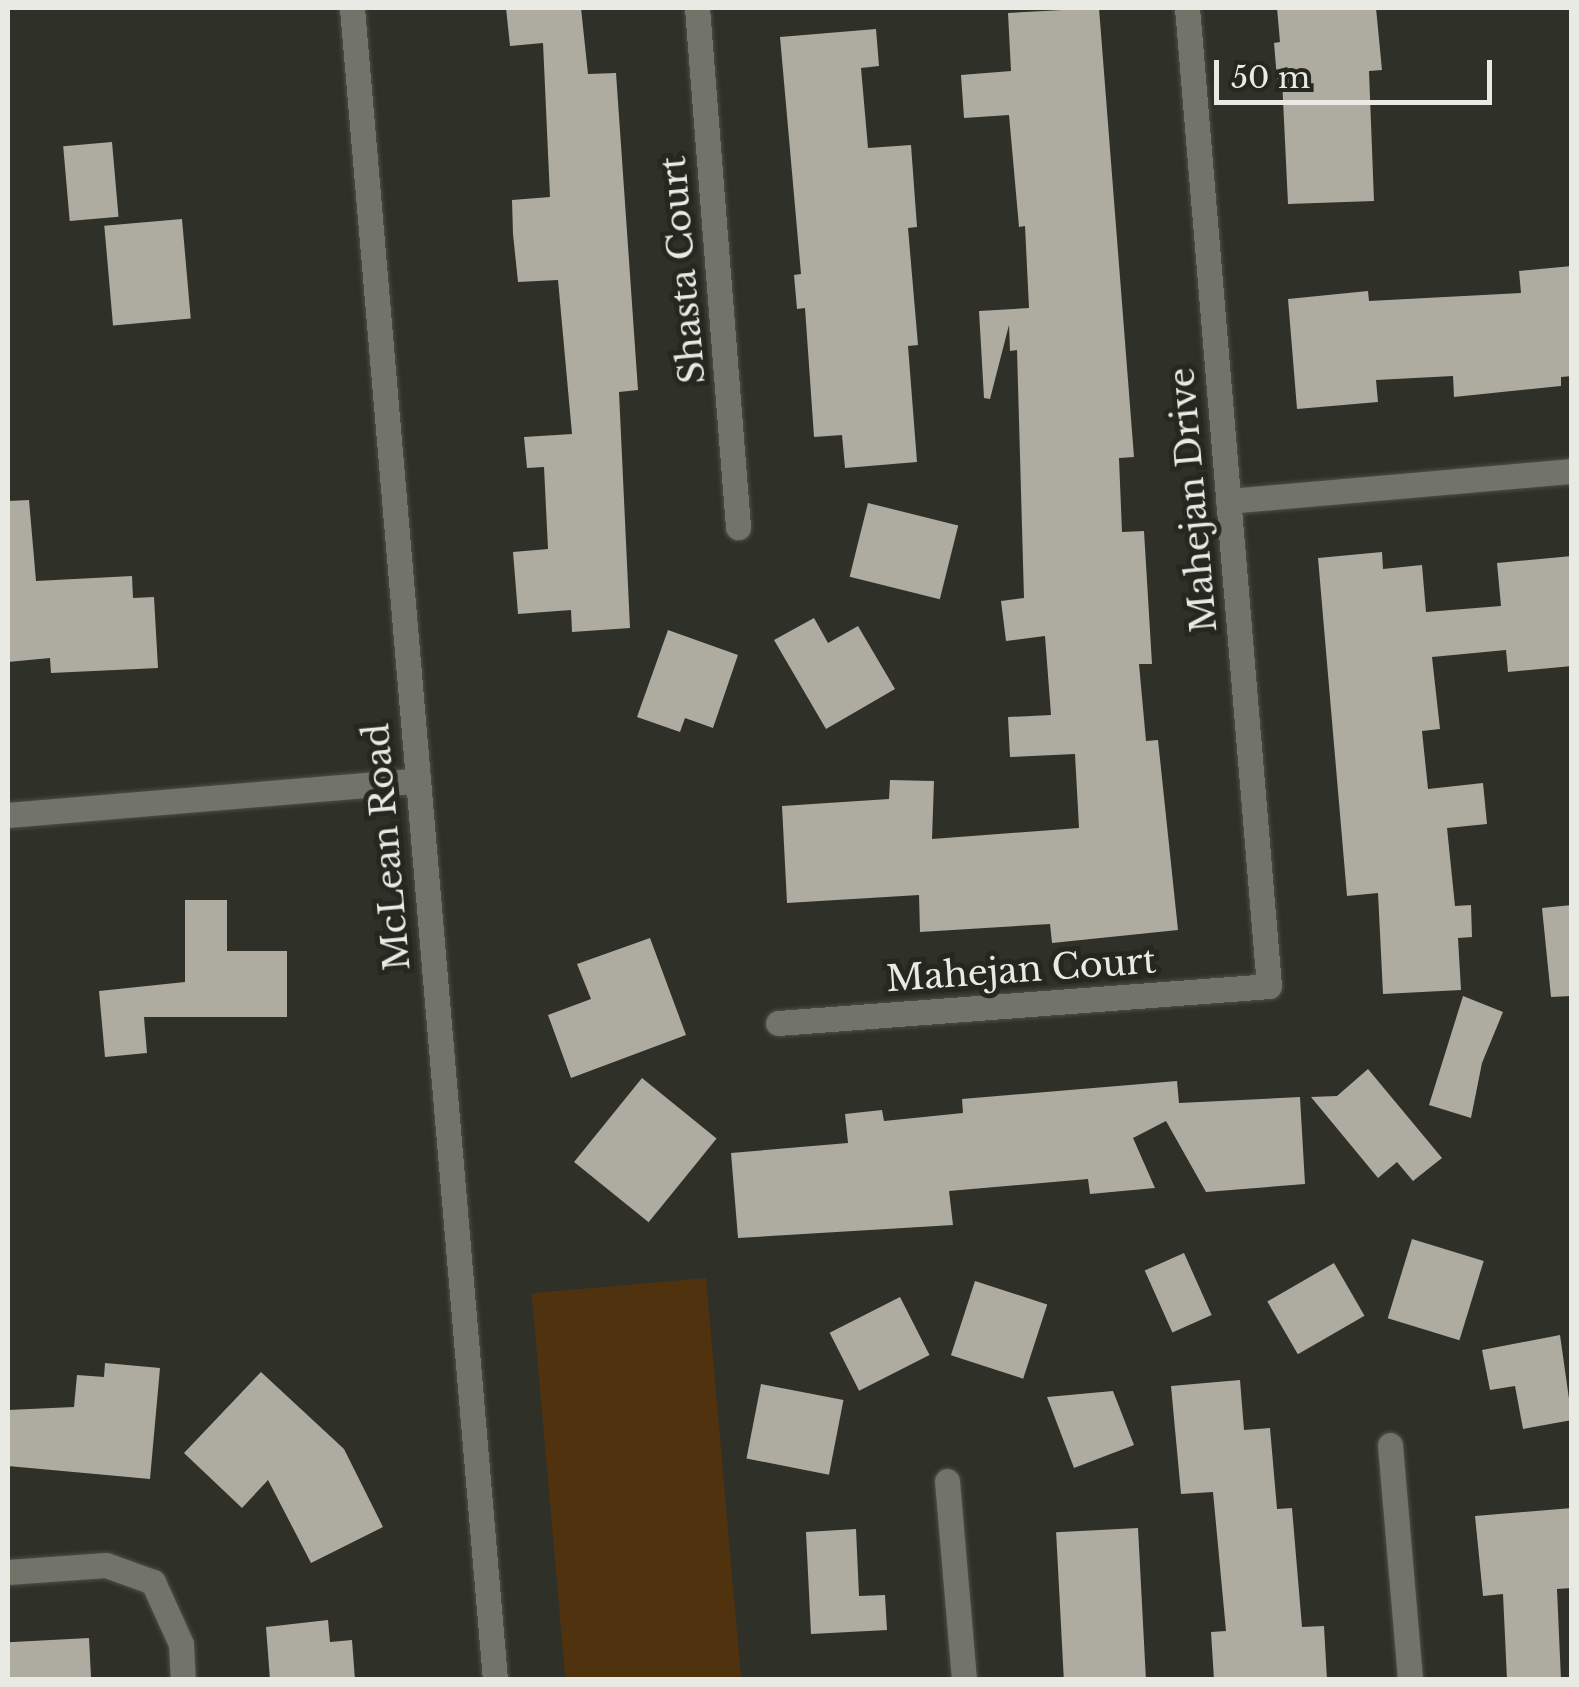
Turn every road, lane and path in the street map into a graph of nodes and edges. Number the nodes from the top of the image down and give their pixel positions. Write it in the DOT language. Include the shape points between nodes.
graph roads {
  1 [pos="352,8"];
  2 [pos="697,8"];
  3 [pos="1186,8"];
  4 [pos="1572,471"];
  5 [pos="1228,501"];
  6 [pos="738,526"];
  7 [pos="416,781"];
  8 [pos="8,814"];
  9 [pos="1268,986"];
  10 [pos="778,1022"];
  11 [pos="1390,1445"];
  12 [pos="947,1480"];
  13 [pos="8,1572"];
  14 [pos="184,1680"];
  15 [pos="495,1680"];
  16 [pos="964,1680"];
  17 [pos="1410,1680"];
  1 -- 7 [label="street, McLean Road"];
  2 -- 6 [label="street, Shasta Court"];
  3 -- 5 [label="street, Mahejan Drive"];
  4 -- 5 [label="street"];
  5 -- 9 [label="street, Mahejan Drive"];
  7 -- 8 [label="street"];
  7 -- 15 [label="street, McLean Road"];
  9 -- 10 [label="street, Mahejan Court"];
  11 -- 17 [label="street"];
  12 -- 16 [label="street"];
  13 -- 14 [label="street" via="106,1564 153,1582 181,1644"];
}
